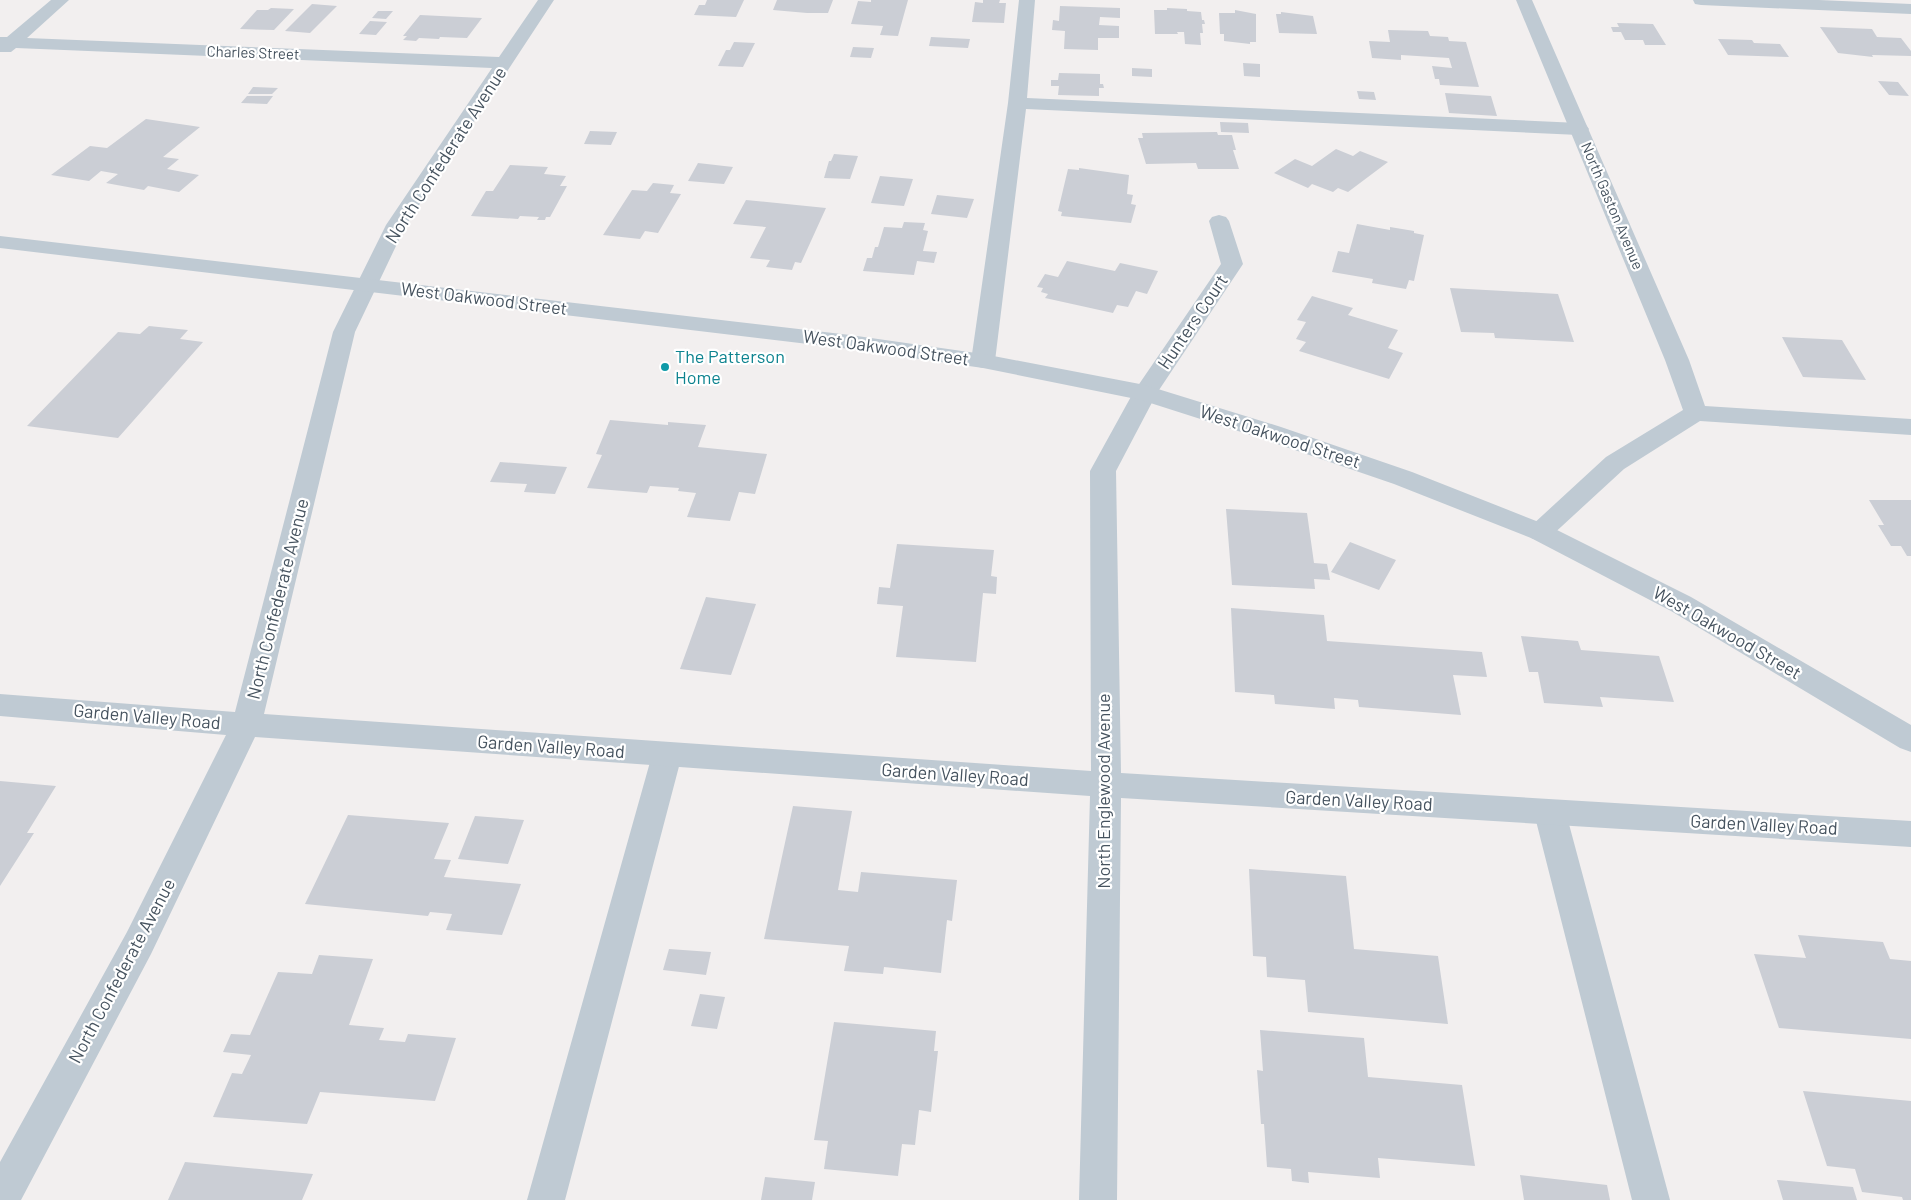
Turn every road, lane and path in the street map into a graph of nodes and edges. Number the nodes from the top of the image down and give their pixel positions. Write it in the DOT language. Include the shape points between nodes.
graph roads {
  1 [pos="61,0"];
  2 [pos="546,0"];
  3 [pos="1027,0"];
  4 [pos="1524,0"];
  5 [pos="1701,0"];
  6 [pos="1911,9"];
  7 [pos="4,46"];
  8 [pos="505,63"];
  9 [pos="1017,103"];
  10 [pos="1579,130"];
  11 [pos="1219,222"];
  12 [pos="0,242"];
  13 [pos="366,285"];
  14 [pos="983,361"];
  15 [pos="1146,392"];
  16 [pos="1696,413"];
  17 [pos="1911,427"];
  18 [pos="1540,532"];
  19 [pos="0,705"];
  20 [pos="246,725"];
  21 [pos="1911,740"];
  22 [pos="667,755"];
  23 [pos="1106,786"];
  24 [pos="1550,813"];
  25 [pos="1911,834"];
  26 [pos="0,1200"];
  27 [pos="546,1200"];
  28 [pos="1098,1200"];
  29 [pos="1651,1200"];
  1 -- 7 [label="street"];
  2 -- 8 [label="street, North Confederate Avenue"];
  3 -- 9 [label="street"];
  4 -- 10 [label="street, North Gaston Avenue"];
  5 -- 6 [label="street"];
  7 -- 8 [label="street, Charles Street"];
  8 -- 13 [label="street, North Confederate Avenue" via="396,225"];
  9 -- 10 [label="street"];
  9 -- 14 [label="street"];
  10 -- 16 [label="street, North Gaston Avenue" via="1677,360"];
  11 -- 15 [label="street, Hunters Court" via="1232,264"];
  12 -- 13 [label="street, West Oakwood Street"];
  13 -- 14 [label="street, West Oakwood Street" via="850,342"];
  13 -- 20 [label="street, North Confederate Avenue" via="344,332"];
  14 -- 15 [label="street, West Oakwood Street"];
  15 -- 18 [label="street, West Oakwood Street" via="1403,478"];
  15 -- 23 [label="street, North Englewood Avenue" via="1103,471"];
  16 -- 17 [label="street"];
  16 -- 18 [label="street" via="1615,463"];
  18 -- 21 [label="street, West Oakwood Street" via="1681,604"];
  19 -- 20 [label="street, Garden Valley Road"];
  20 -- 22 [label="street, Garden Valley Road"];
  20 -- 26 [label="street, North Confederate Avenue" via="139,943"];
  22 -- 23 [label="street, Garden Valley Road"];
  22 -- 27 [label="street"];
  23 -- 24 [label="street, Garden Valley Road"];
  23 -- 28 [label="street, North Englewood Avenue"];
  24 -- 25 [label="street, Garden Valley Road"];
  24 -- 29 [label="street"];
}
